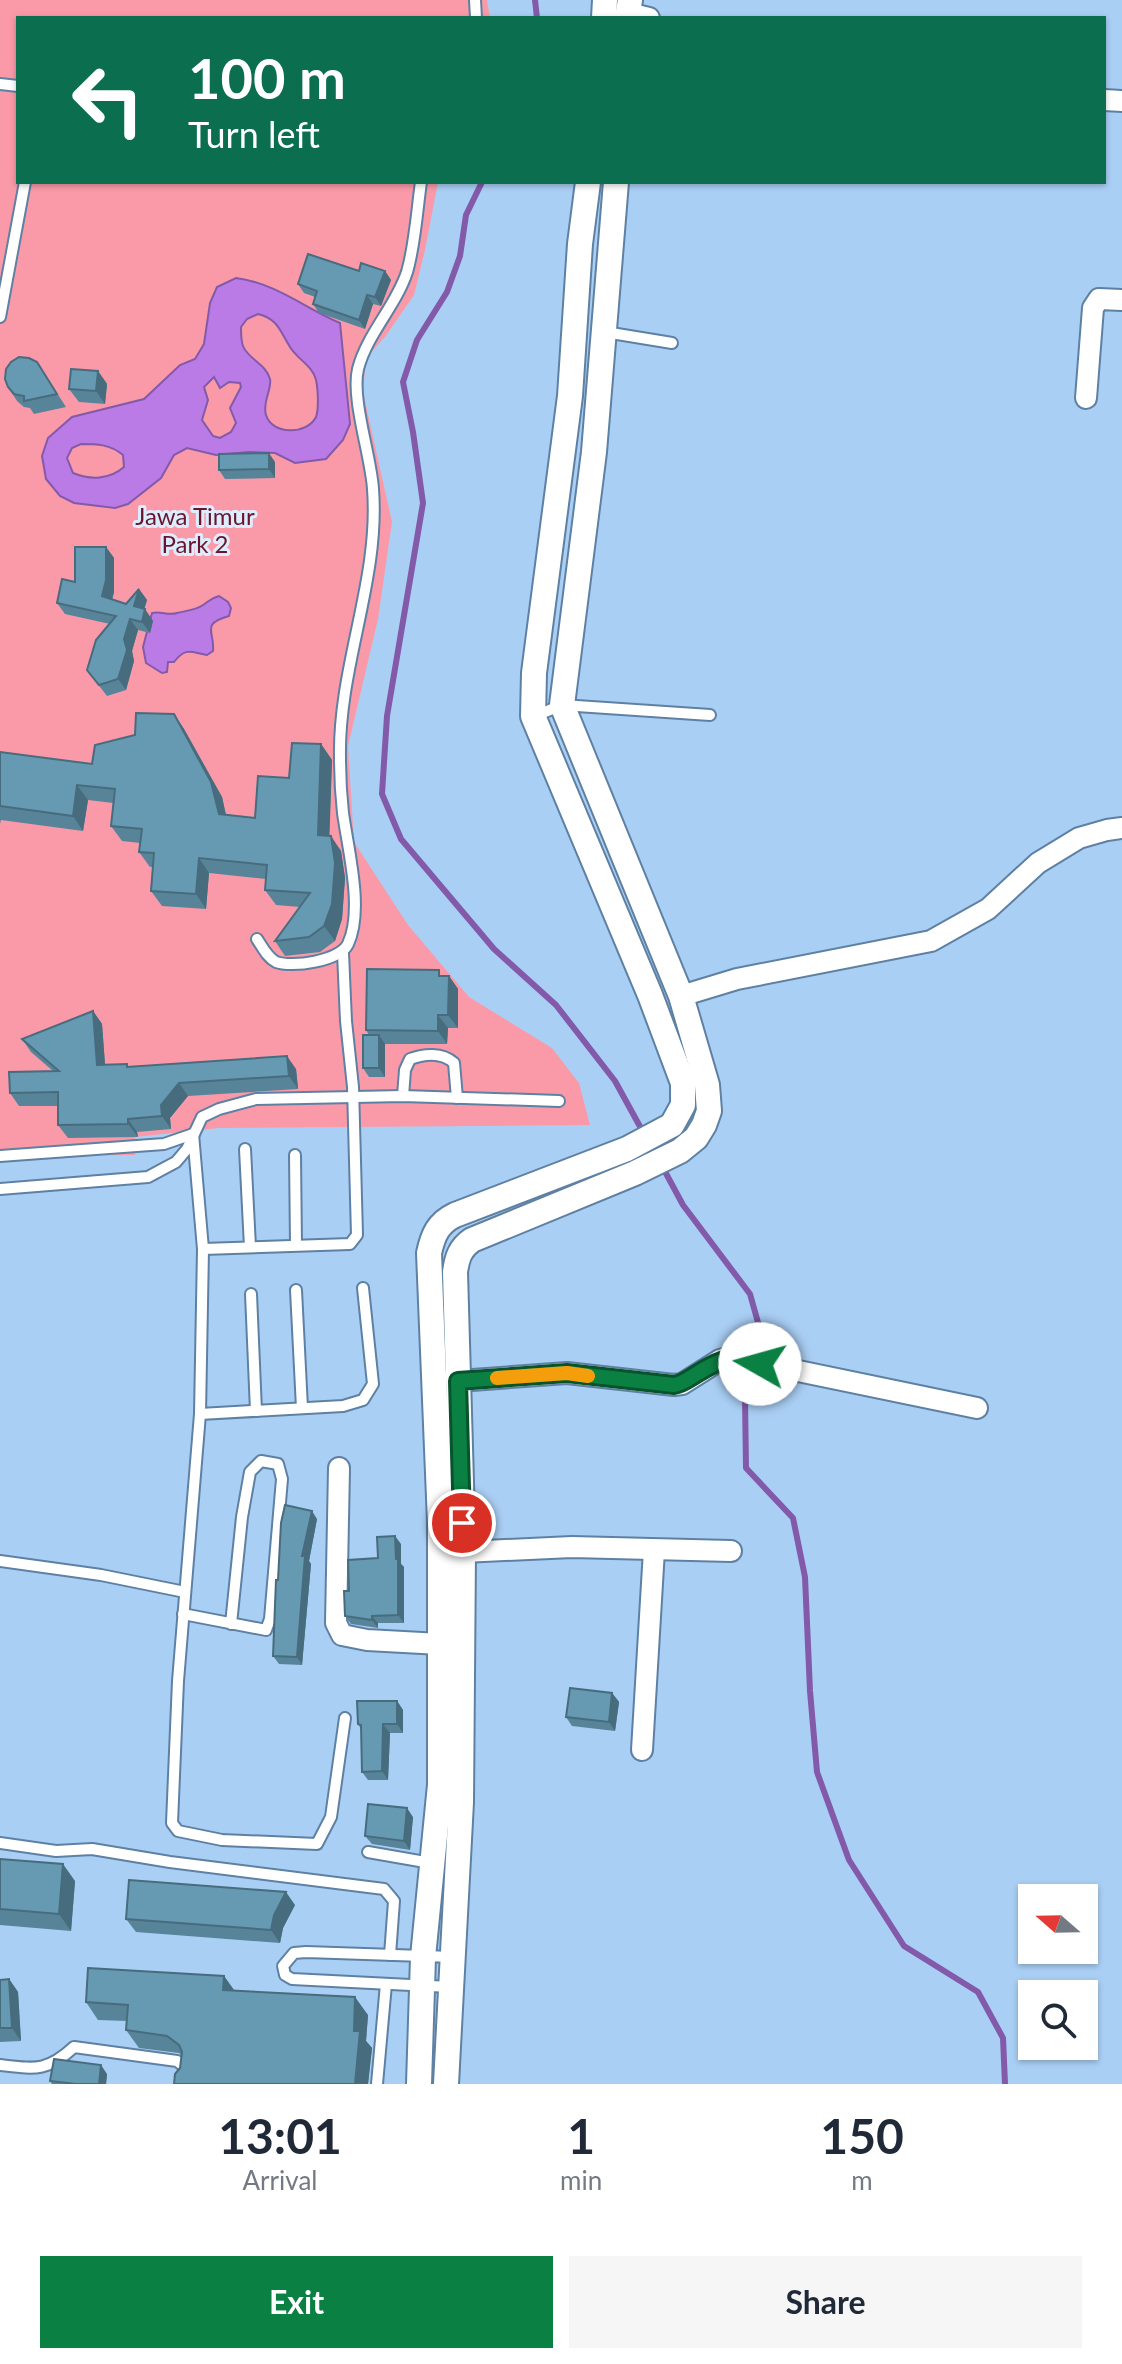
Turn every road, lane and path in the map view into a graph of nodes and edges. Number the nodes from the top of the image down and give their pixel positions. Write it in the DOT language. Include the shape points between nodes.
graph roads {
  1 [pos="605,0"];
  2 [pos="627,13"];
  3 [pos="25,184"];
  4 [pos="421,184"];
  5 [pos="587,188"];
  6 [pos="615,190"];
  7 [pos="580,244"];
  8 [pos="609,249"];
  9 [pos="1122,300"];
  10 [pos="0,317"];
  11 [pos="603,332"];
  12 [pos="672,343"];
  13 [pos="1086,398"];
  14 [pos="562,705"];
  15 [pos="710,715"];
  16 [pos="533,716"];
  17 [pos="1122,828"];
  18 [pos="257,939"];
  19 [pos="343,953"];
  20 [pos="681,996"];
  21 [pos="403,1096"];
  22 [pos="353,1097"];
  23 [pos="457,1098"];
  24 [pos="559,1101"];
  25 [pos="671,1126"];
  26 [pos="193,1134"];
  27 [pos="245,1149"];
  28 [pos="626,1150"];
  29 [pos="681,1150"];
  30 [pos="295,1155"];
  31 [pos="0,1156"];
  32 [pos="636,1173"];
  33 [pos="0,1189"];
  34 [pos="296,1245"];
  35 [pos="250,1247"];
  36 [pos="203,1249"];
  37 [pos="363,1288"];
  38 [pos="296,1290"];
  39 [pos="251,1294"];
  40 [pos="458,1381"];
  41 [pos="302,1408"];
  42 [pos="977,1408"];
  43 [pos="256,1411"];
  44 [pos="200,1414"];
  45 [pos="339,1468"];
  46 [pos="654,1550"];
  47 [pos="731,1551"];
  48 [pos="463,1552"];
  49 [pos="0,1561"];
  50 [pos="185,1592"];
  51 [pos="183,1614"];
  52 [pos="231,1624"];
  53 [pos="440,1644"];
  54 [pos="345,1718"];
  55 [pos="451,1743"];
  56 [pos="642,1750"];
  57 [pos="0,1843"];
  58 [pos="368,1852"];
  59 [pos="431,1863"];
  60 [pos="390,1955"];
  61 [pos="423,1957"];
  62 [pos="453,1957"];
  63 [pos="386,1984"];
  64 [pos="422,1987"];
  65 [pos="450,1987"];
  66 [pos="0,2065"];
  67 [pos="184,2084"];
  68 [pos="377,2084"];
  69 [pos="419,2084"];
  70 [pos="446,2084"];
  1 -- 2 [label="street"];
  3 -- 10 [label="lane"];
  4 -- 19 [label="lane" via="407,271 366,349 357,379 374,522 343,704 342,808 354,922"];
  5 -- 6 [label="street"];
  5 -- 7 [label="street"];
  6 -- 8 [label="street"];
  7 -- 8 [label="street"];
  7 -- 16 [label="street" via="570,396"];
  8 -- 11 [label="street"];
  9 -- 13 [label="street" via="1099,299 1093,308"];
  11 -- 12 [label="lane"];
  11 -- 14 [label="street" via="594,452"];
  14 -- 15 [label="lane"];
  14 -- 16 [label="lane"];
  14 -- 20 [label="street"];
  16 -- 25 [label="street" via="683,1083 683,1105"];
  17 -- 20 [label="street" via="1079,838 1038,863 988,909 931,941 737,979"];
  18 -- 19 [label="lane" via="280,964"];
  19 -- 22 [label="lane"];
  20 -- 29 [label="street" via="709,1094 704,1125"];
  21 -- 22 [label="lane"];
  21 -- 23 [label="lane"];
  21 -- 23 [label="lane" via="410,1059 439,1055 454,1063"];
  22 -- 26 [label="lane" via="256,1099 202,1117"];
  22 -- 34 [label="lane" via="357,1235 350,1244"];
  23 -- 24 [label="lane"];
  25 -- 28 [label="street"];
  25 -- 29 [label="street"];
  26 -- 31 [label="lane" via="164,1144"];
  26 -- 33 [label="lane" via="176,1162 148,1177"];
  26 -- 36 [label="lane"];
  27 -- 35 [label="lane"];
  28 -- 32 [label="street"];
  28 -- 53 [label="street" via="455,1215 444,1221 432,1240"];
  29 -- 32 [label="street"];
  30 -- 34 [label="lane"];
  32 -- 40 [label="street" via="466,1244 455,1272"];
  34 -- 35 [label="lane"];
  35 -- 36 [label="lane"];
  36 -- 44 [label="lane"];
  37 -- 41 [label="lane" via="373,1384 363,1400"];
  38 -- 41 [label="lane"];
  39 -- 43 [label="lane"];
  40 -- 42 [label="street" via="567,1373 674,1385 731,1357"];
  40 -- 48 [label="street"];
  41 -- 43 [label="lane"];
  43 -- 44 [label="lane"];
  44 -- 50 [label="lane"];
  45 -- 53 [label="street" via="335,1609 342,1635"];
  46 -- 47 [label="street"];
  46 -- 48 [label="street"];
  46 -- 56 [label="street"];
  48 -- 55 [label="street"];
  49 -- 50 [label="lane"];
  50 -- 51 [label="lane"];
  51 -- 52 [label="lane"];
  51 -- 54 [label="lane" via="172,1823 178,1831 222,1840 317,1844 331,1817"];
  52 -- 52 [label="lane" via="266,1630 270,1619 282,1479 278,1464 261,1461 250,1472"];
  53 -- 55 [label="street"];
  55 -- 59 [label="street"];
  55 -- 62 [label="street" via="461,1802"];
  57 -- 60 [label="lane" via="56,1851 92,1849 384,1889 394,1901"];
  58 -- 59 [label="lane"];
  59 -- 61 [label="street"];
  60 -- 61 [label="lane"];
  60 -- 63 [label="lane" via="294,1953 283,1966 292,1979"];
  61 -- 62 [label="lane"];
  61 -- 64 [label="street"];
  62 -- 65 [label="street"];
  63 -- 64 [label="lane"];
  63 -- 68 [label="lane"];
  64 -- 65 [label="lane"];
  64 -- 69 [label="street"];
  65 -- 70 [label="street"];
  66 -- 67 [label="lane" via="37,2070 74,2047 177,2061 186,2068"];
}
